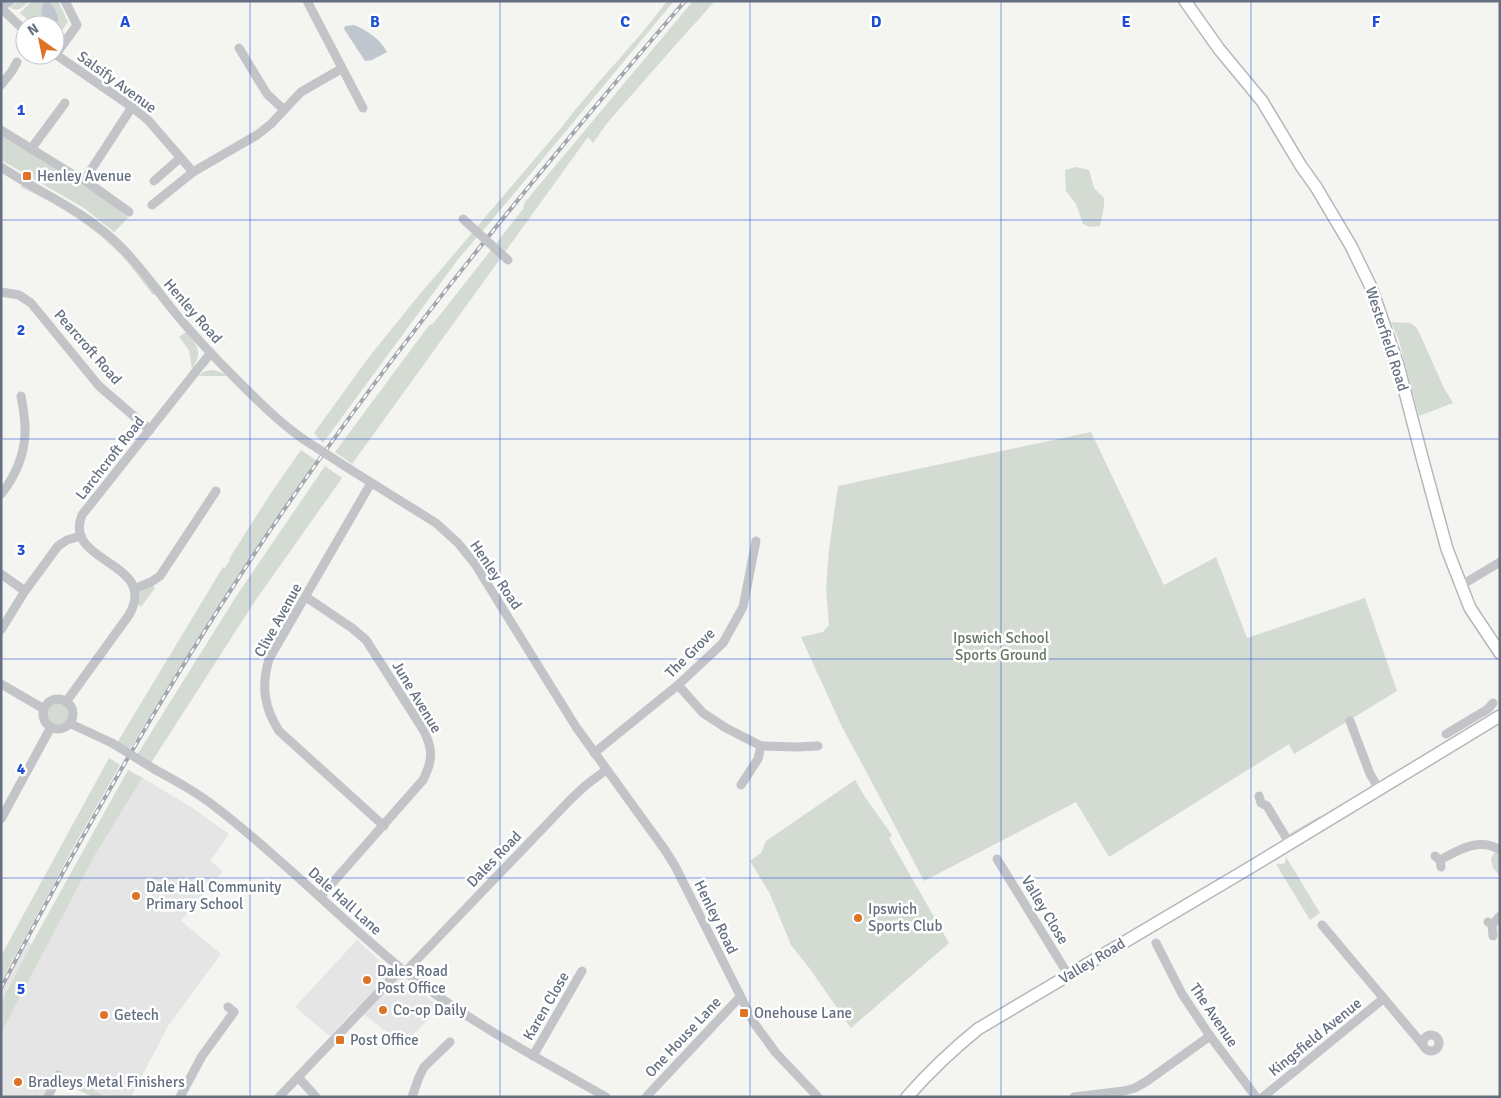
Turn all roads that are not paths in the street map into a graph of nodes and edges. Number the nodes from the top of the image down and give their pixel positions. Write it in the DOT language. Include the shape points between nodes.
graph roads {
  1 [pos="10,1"];
  2 [pos="65,1"];
  3 [pos="307,1"];
  4 [pos="1185,1"];
  5 [pos="1,7"];
  6 [pos="15,21"];
  7 [pos="65,41"];
  8 [pos="239,48"];
  9 [pos="65,61"];
  10 [pos="15,65"];
  11 [pos="341,69"];
  12 [pos="1,85"];
  13 [pos="65,103"];
  14 [pos="132,107"];
  15 [pos="362,108"];
  16 [pos="283,109"];
  17 [pos="1,130"];
  18 [pos="31,149"];
  19 [pos="180,158"];
  20 [pos="1,167"];
  21 [pos="193,172"];
  22 [pos="83,179"];
  23 [pos="154,181"];
  24 [pos="152,205"];
  25 [pos="129,212"];
  26 [pos="463,219"];
  27 [pos="508,260"];
  28 [pos="1,292"];
  29 [pos="211,353"];
  30 [pos="21,396"];
  31 [pos="150,430"];
  32 [pos="371,482"];
  33 [pos="216,491"];
  34 [pos="1,494"];
  35 [pos="81,536"];
  36 [pos="756,541"];
  37 [pos="1500,562"];
  38 [pos="1,574"];
  39 [pos="1460,586"];
  40 [pos="134,589"];
  41 [pos="25,591"];
  42 [pos="306,597"];
  43 [pos="1,630"];
  44 [pos="1500,653"];
  45 [pos="1,684"];
  46 [pos="678,685"];
  47 [pos="66,702"];
  48 [pos="1493,703"];
  49 [pos="44,709"];
  50 [pos="1484,712"];
  51 [pos="1497,719"];
  52 [pos="1350,722"];
  53 [pos="69,723"];
  54 [pos="51,727"];
  55 [pos="1457,743"];
  56 [pos="761,746"];
  57 [pos="818,746"];
  58 [pos="594,753"];
  59 [pos="606,770"];
  60 [pos="741,785"];
  61 [pos="1379,789"];
  62 [pos="1258,801"];
  63 [pos="1,818"];
  64 [pos="384,826"];
  65 [pos="1290,844"];
  66 [pos="1500,850"];
  67 [pos="997,859"];
  68 [pos="1439,861"];
  69 [pos="320,897"];
  70 [pos="1500,916"];
  71 [pos="1322,925"];
  72 [pos="1493,936"];
  73 [pos="1156,943"];
  74 [pos="403,970"];
  75 [pos="582,971"];
  76 [pos="1069,976"];
  77 [pos="740,997"];
  78 [pos="1383,999"];
  79 [pos="228,1007"];
  80 [pos="1210,1036"];
  81 [pos="450,1042"];
  82 [pos="1423,1045"];
  83 [pos="533,1056"];
  84 [pos="58,1075"];
  85 [pos="298,1077"];
  86 [pos="48,1097"];
  87 [pos="180,1097"];
  88 [pos="279,1097"];
  89 [pos="316,1097"];
  90 [pos="412,1097"];
  91 [pos="606,1097"];
  92 [pos="646,1097"];
  93 [pos="818,1097"];
  94 [pos="907,1097"];
  95 [pos="1074,1097"];
  96 [pos="1256,1097"];
  97 [pos="1264,1097"];
  1 -- 5 [label="street"];
  2 -- 7 [label="street" via="77,25"];
  3 -- 11 [label="street"];
  4 -- 39 [label="main road, Westerfield Road" via="1262,101 1351,246 1371,287 1398,365 1435,508"];
  5 -- 6 [label="street"];
  8 -- 16 [label="street" via="267,94"];
  9 -- 14 [label="street, Salsify Avenue"];
  10 -- 12 [label="street"];
  11 -- 15 [label="street"];
  11 -- 16 [label="street" via="301,92"];
  13 -- 18 [label="street"];
  14 -- 19 [label="street, Salsify Avenue" via="148,120"];
  14 -- 22 [label="street"];
  16 -- 21 [label="street" via="257,135"];
  17 -- 18 [label="street"];
  18 -- 22 [label="street"];
  19 -- 21 [label="street, Salsify Avenue"];
  19 -- 23 [label="street"];
  20 -- 29 [label="street, Henley Road" via="72,208 107,234"];
  21 -- 24 [label="street"];
  22 -- 25 [label="street"];
  26 -- 27 [label="street, bridge"];
  28 -- 31 [label="street, Pearcroft Road" via="20,295 31,303 99,386"];
  29 -- 31 [label="street, Larchcroft Road"];
  29 -- 32 [label="street, Henley Road, bridge" via="286,426"];
  30 -- 34 [label="street" via="25,429 23,450 11,481"];
  31 -- 35 [label="street, Larchcroft Road" via="85,510 80,524"];
  32 -- 42 [label="street, Clive Avenue"];
  32 -- 58 [label="street, Henley Road" via="436,523 464,550"];
  33 -- 40 [label="street" via="160,576"];
  35 -- 40 [label="street" via="91,550 126,575"];
  35 -- 41 [label="street" via="58,546"];
  36 -- 46 [label="street, The Grove" via="743,607 723,643"];
  37 -- 39 [label="street"];
  38 -- 41 [label="street"];
  39 -- 44 [label="main road, Westerfield Road" via="1473,614"];
  40 -- 47 [label="street" via="135,601 129,615"];
  41 -- 43 [label="street"];
  42 -- 64 [label="street, Clive Avenue" via="270,659 264,685 268,710 279,731"];
  42 -- 64 [label="street, June Avenue" via="366,640 429,740 431,761 423,780"];
  45 -- 49 [label="street"];
  46 -- 56 [label="street" via="703,713"];
  46 -- 58 [label="street, The Grove"];
  47 -- 49 [label="street" via="53,700"];
  47 -- 53 [label="street" via="72,710"];
  48 -- 50 [label="street"];
  49 -- 54 [label="street" via="43,718"];
  50 -- 51 [label="street, Valley Road"];
  50 -- 55 [label="street" via="1449,733"];
  51 -- 55 [label="main road, Valley Road"];
  52 -- 61 [label="street"];
  53 -- 54 [label="street" via="63,728"];
  53 -- 69 [label="street, Dale Hall Lane, bridge" via="112,743 217,808"];
  54 -- 63 [label="street"];
  55 -- 61 [label="main road, Valley Road"];
  56 -- 57 [label="street"];
  56 -- 60 [label="street" via="758,759"];
  58 -- 59 [label="street, Henley Road"];
  59 -- 74 [label="street, Dales Road" via="571,799"];
  59 -- 77 [label="street, Henley Road" via="675,866"];
  61 -- 65 [label="main road, Valley Road"];
  62 -- 65 [label="street" via="1267,806"];
  64 -- 69 [label="street, June Avenue"];
  65 -- 76 [label="main road, Valley Road"];
  66 -- 68 [label="street" via="1473,845"];
  67 -- 76 [label="street, Valley Close"];
  69 -- 74 [label="street, Dale Hall Lane"];
  70 -- 72 [label="street" via="1490,924"];
  71 -- 78 [label="street, Kingsfield Avenue"];
  73 -- 80 [label="street, The Avenue" via="1182,994"];
  74 -- 83 [label="street, Dale Hall Lane" via="471,1018"];
  74 -- 85 [label="street, Dales Road"];
  75 -- 83 [label="street, Karen Close"];
  76 -- 94 [label="main road, Valley Road" via="978,1029"];
  77 -- 92 [label="street, One House Lane"];
  77 -- 93 [label="street, Henley Road" via="776,1053"];
  78 -- 82 [label="street, Kingsfield Avenue"];
  78 -- 97 [label="street, Kingsfield Avenue"];
  79 -- 87 [label="street" via="234,1012 202,1056"];
  80 -- 95 [label="street" via="1135,1088"];
  80 -- 96 [label="street, The Avenue"];
  81 -- 90 [label="street" via="424,1068"];
  83 -- 91 [label="street, Dale Hall Lane"];
  84 -- 86 [label="street"];
  85 -- 88 [label="street, Dales Road"];
  85 -- 89 [label="street"];
}
